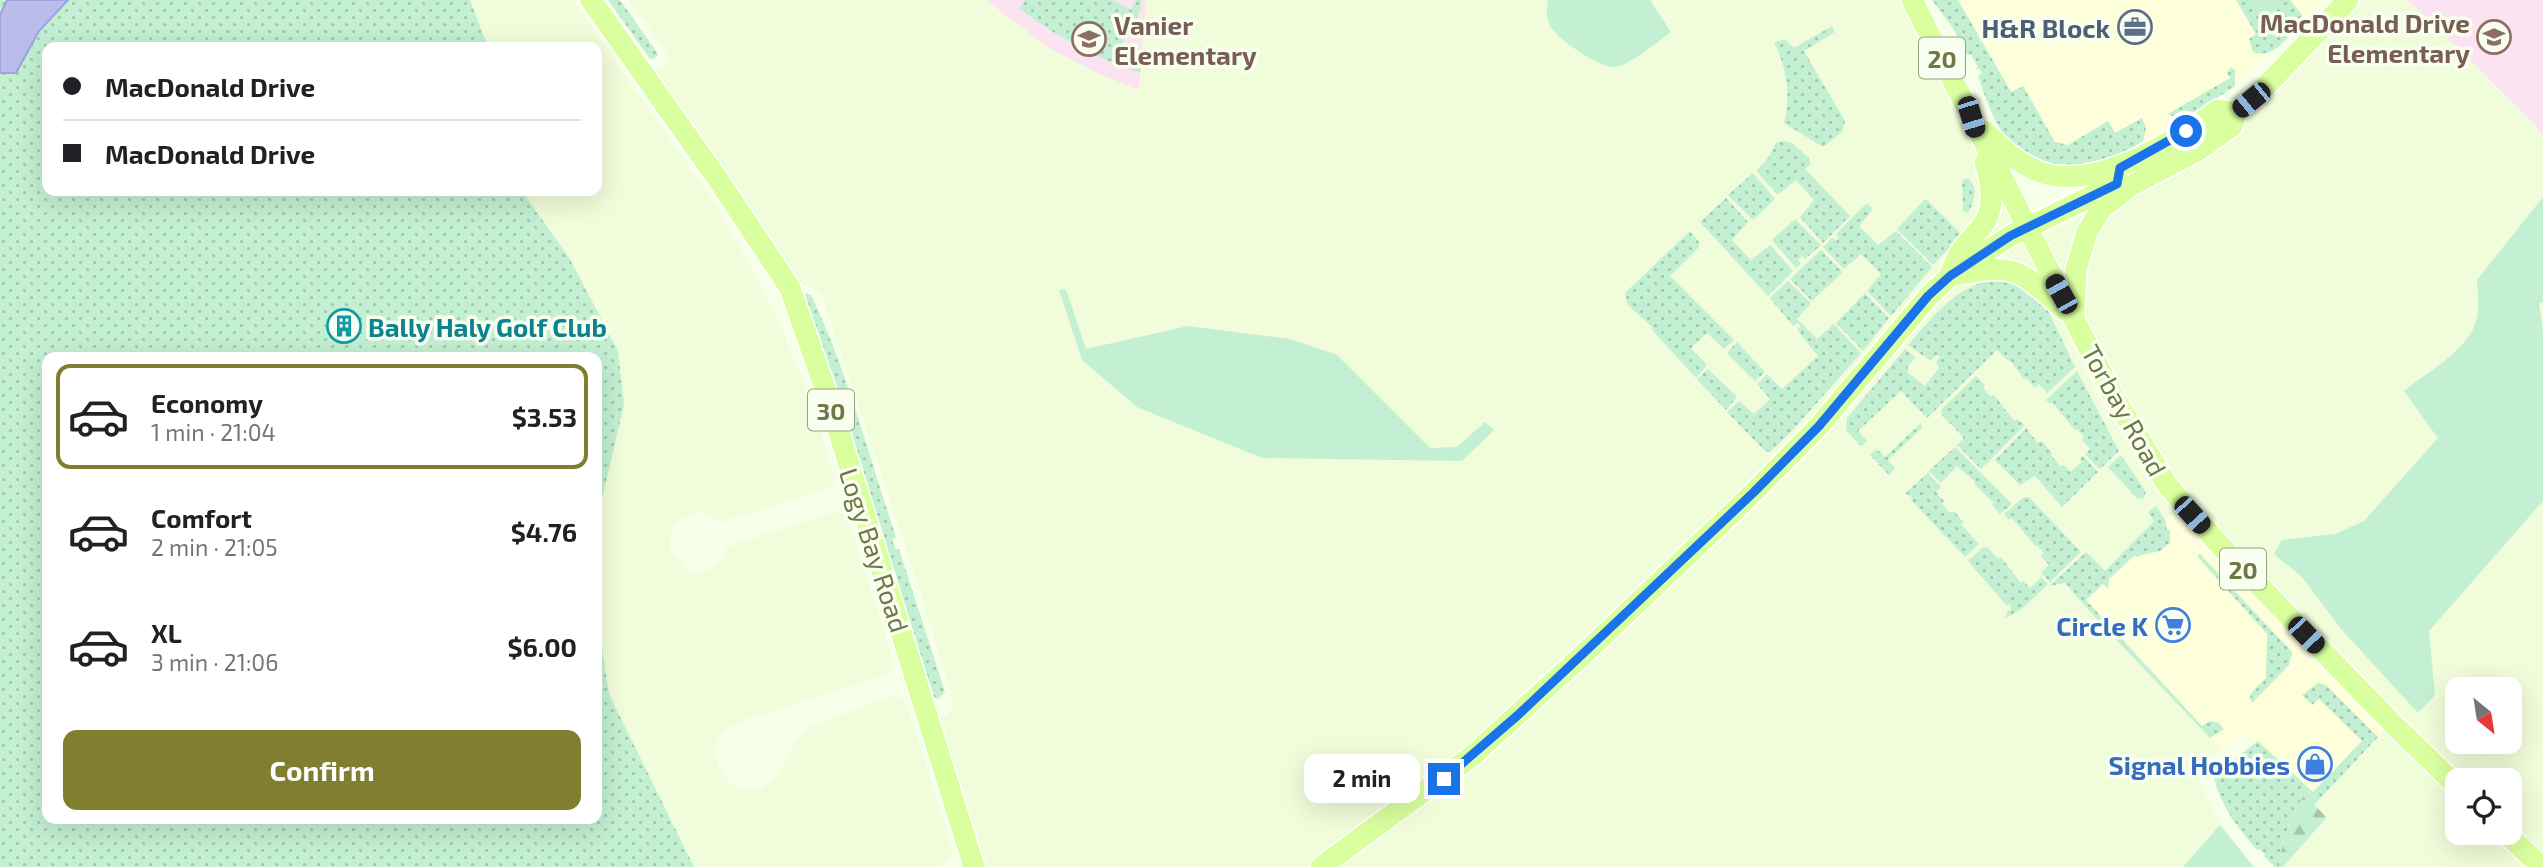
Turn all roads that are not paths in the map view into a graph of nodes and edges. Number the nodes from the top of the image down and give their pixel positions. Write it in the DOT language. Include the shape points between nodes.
graph roads {
  1 [pos="591,0"];
  2 [pos="1912,0"];
  3 [pos="2348,0"];
  4 [pos="1971,117"];
  5 [pos="2122,179"];
  6 [pos="2026,229"];
  7 [pos="1950,276"];
  8 [pos="2074,318"];
  9 [pos="2445,774"];
  10 [pos="2518,845"];
  11 [pos="974,867"];
  12 [pos="1321,867"];
  13 [pos="2541,867"];
  1 -- 11 [label="main road, Logy Bay Road / 30" via="790,288"];
  2 -- 4 [label="main road, Torbay Road / 20"];
  3 -- 5 [label="main road" via="2236,113 2223,134 2175,163"];
  4 -- 5 [label="main road" via="2005,152 2043,173"];
  4 -- 6 [label="main road, Torbay Road / 20"];
  4 -- 7 [label="main road" via="1988,172 1989,210 1982,226 1956,256"];
  5 -- 6 [label="main road"];
  5 -- 8 [label="main road" via="2087,232 2076,270"];
  6 -- 7 [label="main road"];
  6 -- 8 [label="main road, Torbay Road / 20"];
  7 -- 8 [label="main road" via="1997,268 2015,271"];
  7 -- 12 [label="main road" via="1819,426 1584,653 1472,756"];
  8 -- 9 [label="main road, Torbay Road / 20" via="2112,394 2175,495"];
  10 -- 13 [label="main road"];
}
